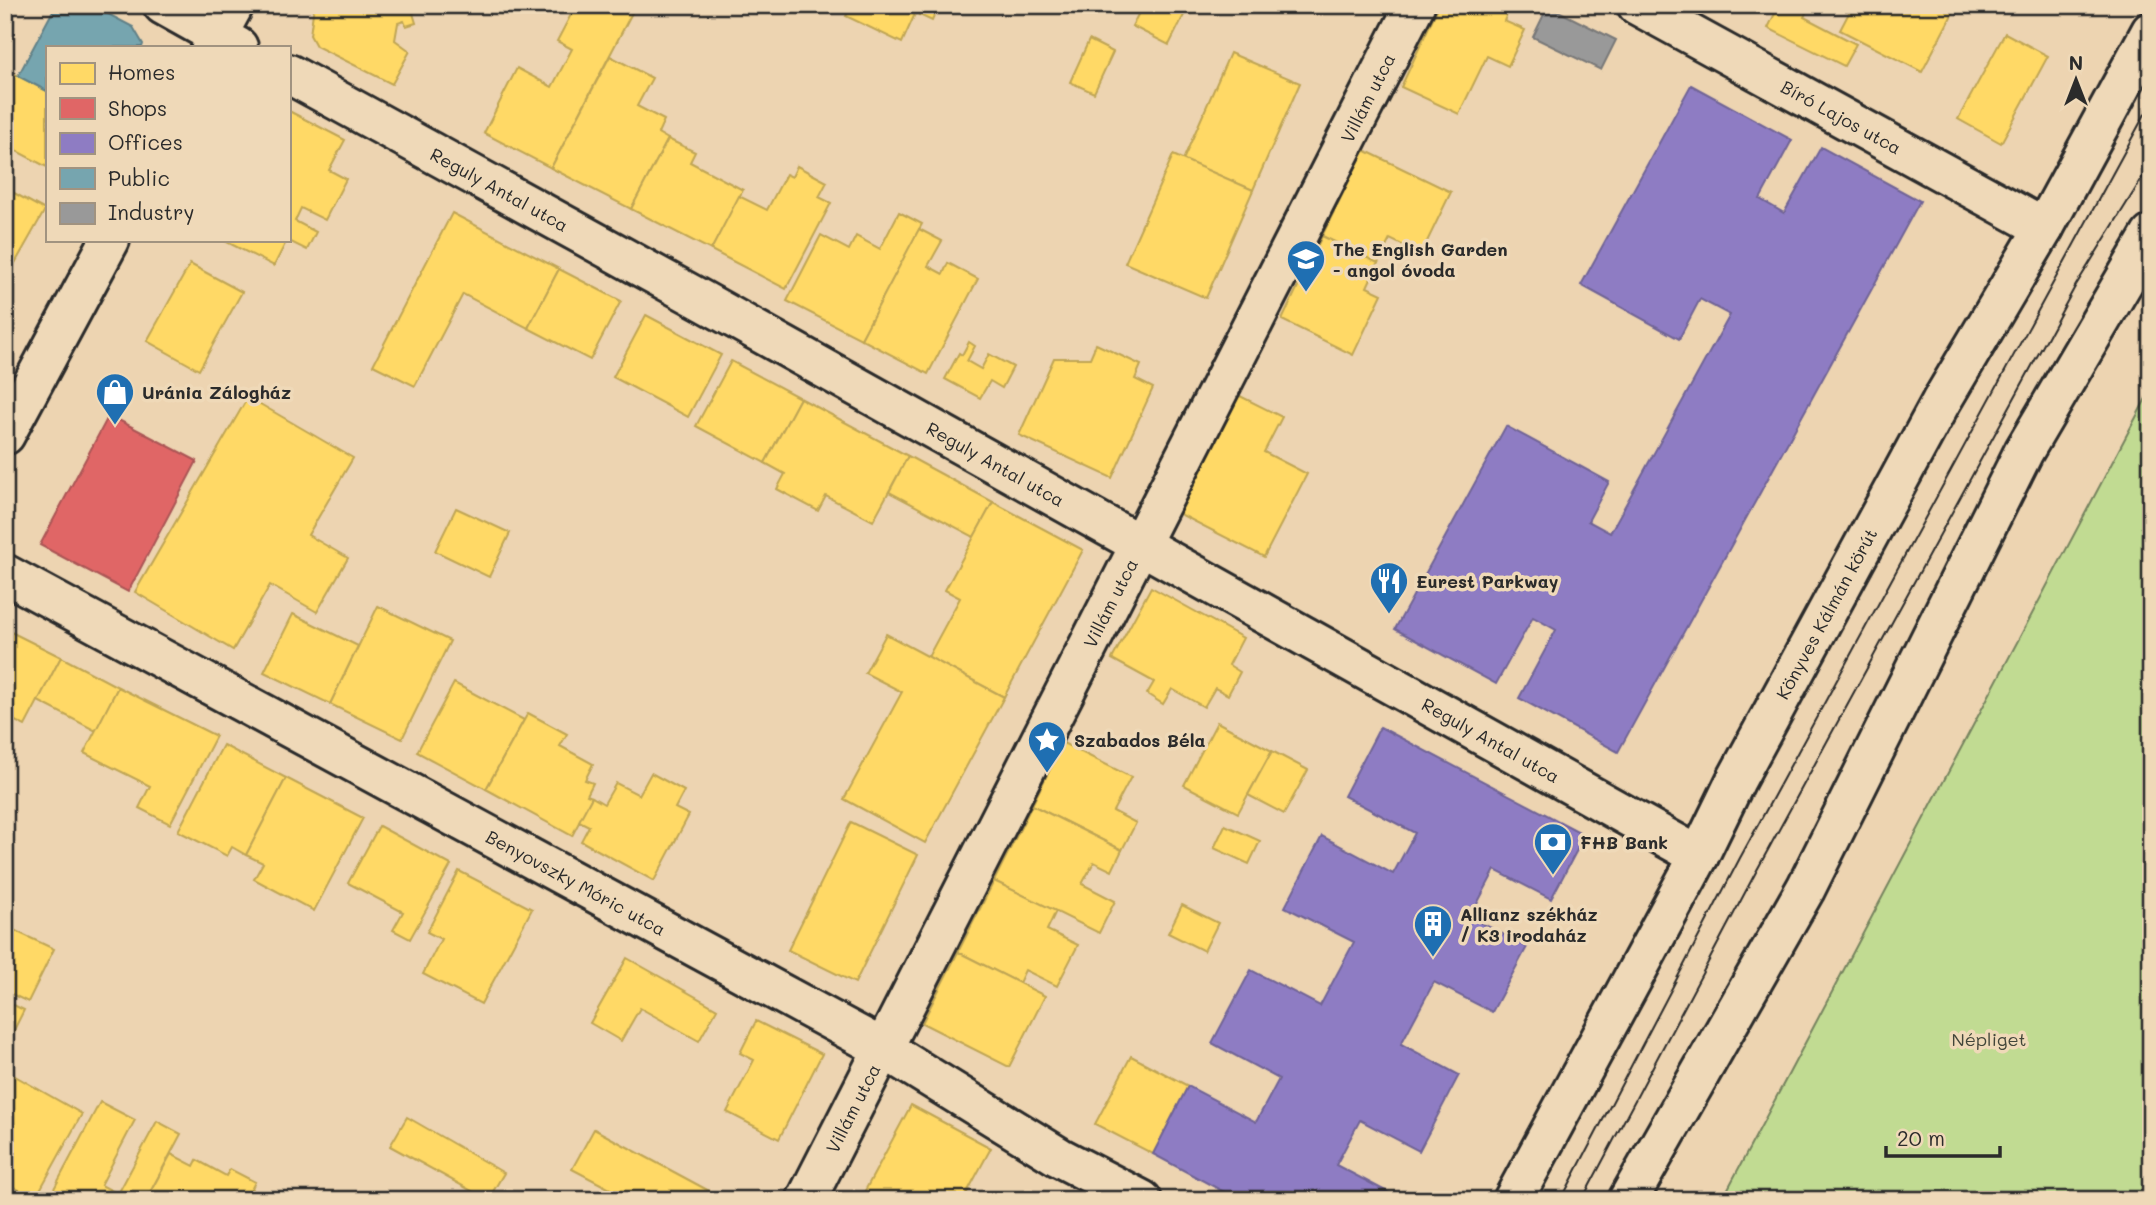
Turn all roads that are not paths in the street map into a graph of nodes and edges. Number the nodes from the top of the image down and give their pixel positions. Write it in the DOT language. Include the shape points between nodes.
graph roads {
  1 [pos="163,5"];
  2 [pos="1415,5"];
  3 [pos="1637,5"];
  4 [pos="2151,31"];
  5 [pos="225,34"];
  6 [pos="290,75"];
  7 [pos="2045,228"];
  8 [pos="2151,234"];
  9 [pos="109,242"];
  10 [pos="5,435"];
  11 [pos="1140,544"];
  12 [pos="5,575"];
  13 [pos="1699,856"];
  14 [pos="884,1049"];
  15 [pos="806,1200"];
  16 [pos="1142,1200"];
  17 [pos="1513,1200"];
  18 [pos="1628,1200"];
  1 -- 5 [label="street"];
  2 -- 11 [label="street, Villám utca"];
  3 -- 7 [label="street, Bíró Lajos utca"];
  4 -- 7 [label="street, Könyves Kálmán körút"];
  6 -- 11 [label="street, Reguly Antal utca"];
  7 -- 13 [label="street, Könyves Kálmán körút" via="1935,414"];
  8 -- 18 [label="street" via="2024,451 1806,888"];
  9 -- 10 [label="street"];
  11 -- 13 [label="street, Reguly Antal utca"];
  11 -- 14 [label="street, Villám utca"];
  12 -- 14 [label="street, Benyovszky Móric utca"];
  13 -- 17 [label="street, Könyves Kálmán körút"];
  14 -- 15 [label="street, Villám utca"];
  14 -- 16 [label="street, Benyovszky Móric utca" via="1059,1157"];
}
